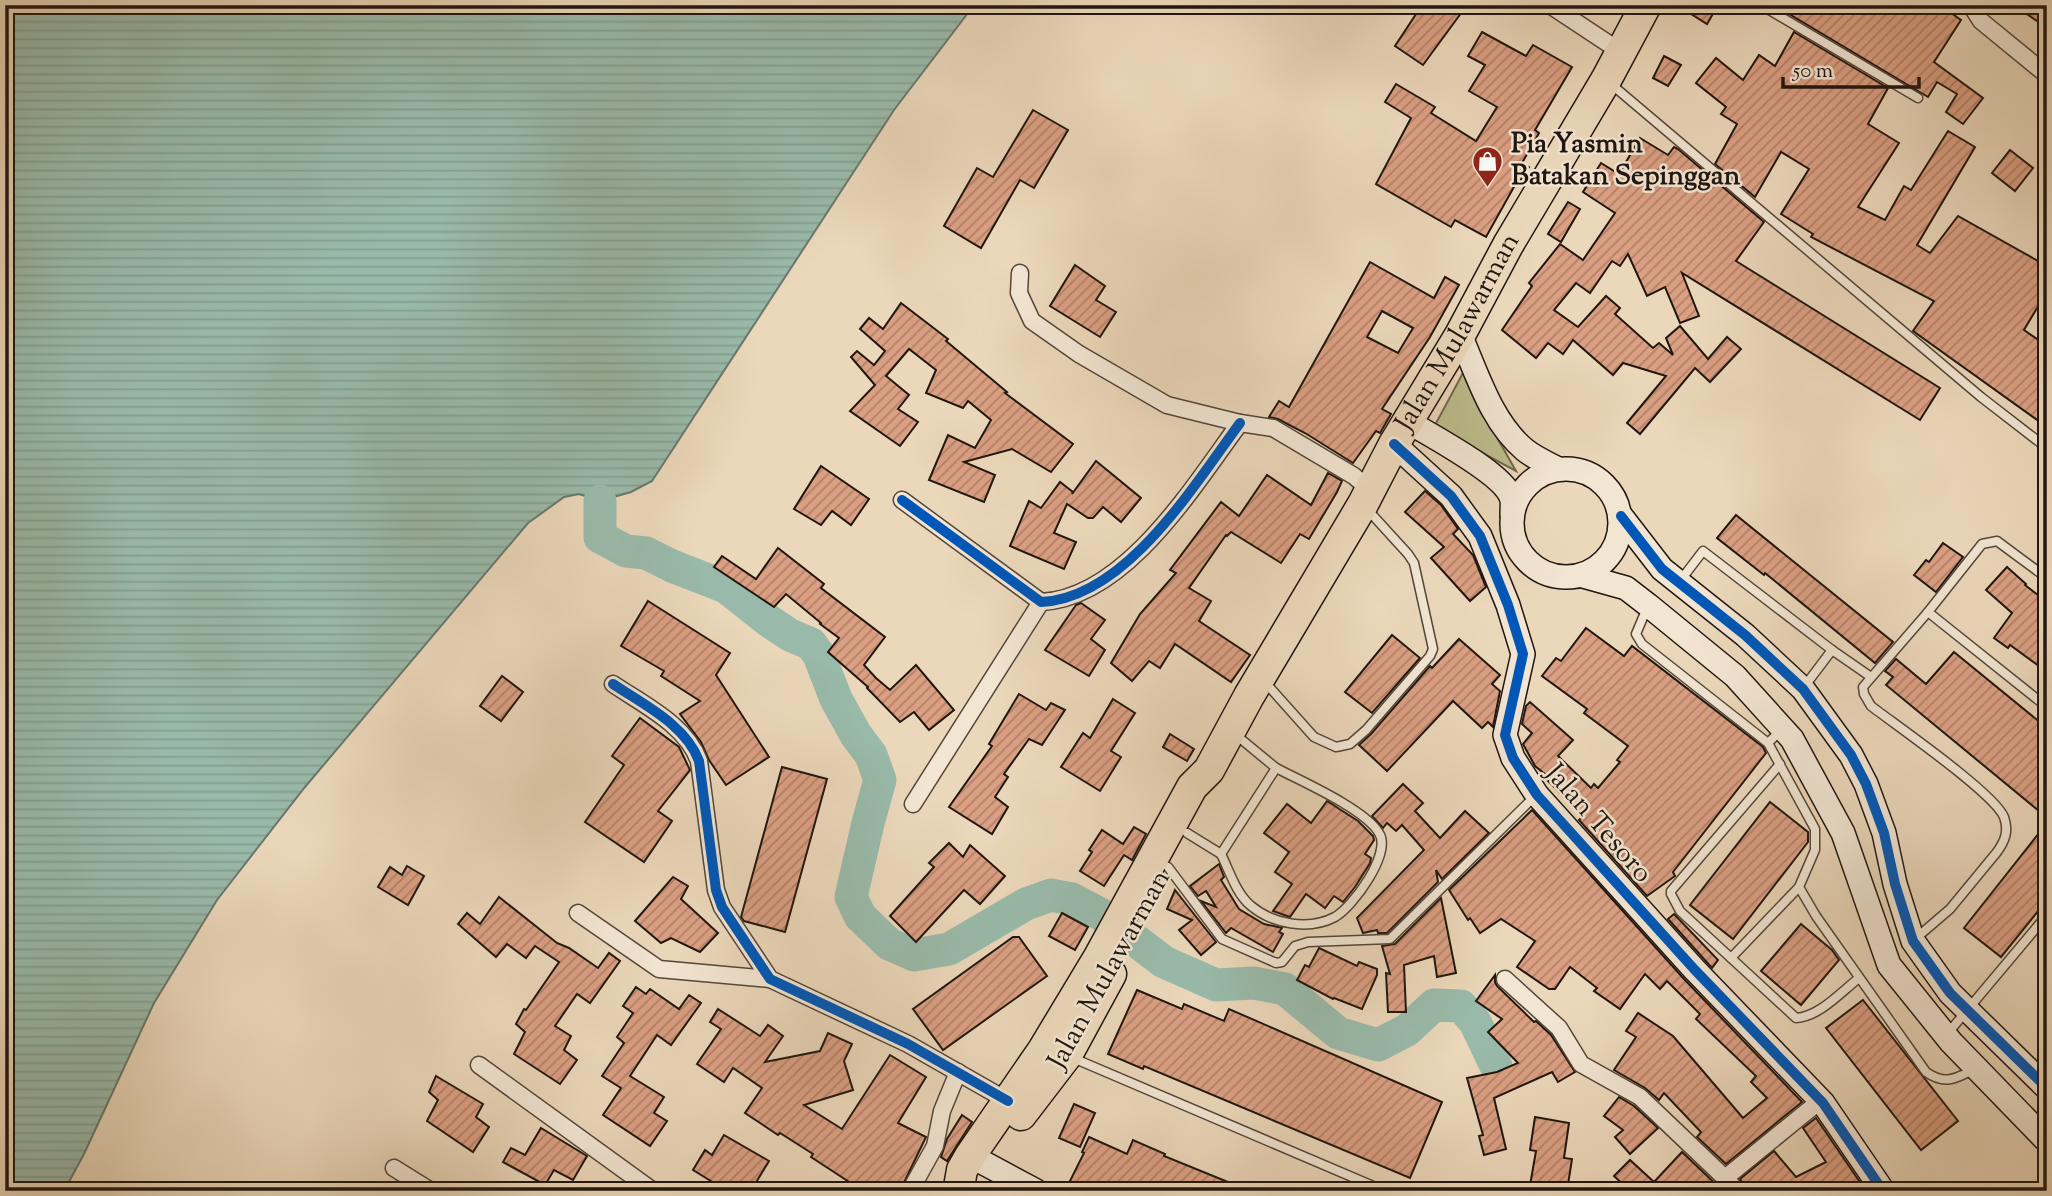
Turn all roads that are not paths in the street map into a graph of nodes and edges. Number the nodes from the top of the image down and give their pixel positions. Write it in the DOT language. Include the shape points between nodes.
graph roads {
  1 [pos="1550,5"];
  2 [pos="1646,5"];
  3 [pos="1761,5"];
  4 [pos="1975,5"];
  5 [pos="1621,52"];
  6 [pos="2047,75"];
  7 [pos="1606,80"];
  8 [pos="1918,98"];
  9 [pos="1020,273"];
  10 [pos="1461,335"];
  11 [pos="1240,423"];
  12 [pos="1400,433"];
  13 [pos="2047,448"];
  14 [pos="1558,469"];
  15 [pos="1366,497"];
  16 [pos="902,499"];
  17 [pos="1512,514"];
  18 [pos="1621,516"];
  19 [pos="1583,576"];
  20 [pos="2047,578"];
  21 [pos="1680,581"];
  22 [pos="1041,602"];
  23 [pos="1648,605"];
  24 [pos="1928,612"];
  25 [pos="1832,650"];
  26 [pos="1260,677"];
  27 [pos="1871,677"];
  28 [pos="613,684"];
  29 [pos="1802,689"];
  30 [pos="2047,707"];
  31 [pos="1231,731"];
  32 [pos="1775,736"];
  33 [pos="1780,764"];
  34 [pos="1276,768"];
  35 [pos="1209,770"];
  36 [pos="1537,795"];
  37 [pos="913,804"];
  38 [pos="1187,833"];
  39 [pos="1222,854"];
  40 [pos="1168,867"];
  41 [pos="1799,887"];
  42 [pos="1138,905"];
  43 [pos="578,913"];
  44 [pos="2047,915"];
  45 [pos="1913,941"];
  46 [pos="1731,958"];
  47 [pos="1108,961"];
  48 [pos="1859,978"];
  49 [pos="770,979"];
  50 [pos="1505,979"];
  51 [pos="1966,1010"];
  52 [pos="1946,1035"];
  53 [pos="1067,1055"];
  54 [pos="479,1065"];
  55 [pos="1976,1068"];
  56 [pos="958,1072"];
  57 [pos="2047,1088"];
  58 [pos="1821,1100"];
  59 [pos="1009,1101"];
  60 [pos="2047,1141"];
  61 [pos="982,1162"];
  62 [pos="394,1168"];
  63 [pos="1731,1185"];
  64 [pos="958,1189"];
  65 [pos="431,1191"];
  66 [pos="653,1191"];
  67 [pos="910,1191"];
  68 [pos="1036,1191"];
  69 [pos="1385,1191"];
  70 [pos="1883,1191"];
  1 -- 5 [label="street"];
  2 -- 5 [label="highway, Jalan Mulawarman"];
  3 -- 8 [label="lane"];
  4 -- 6 [label="street" via="1981,21"];
  5 -- 7 [label="highway, Jalan Mulawarman"];
  7 -- 10 [label="highway, Jalan Mulawarman" via="1508,245"];
  7 -- 13 [label="lane" via="1980,397"];
  9 -- 11 [label="street" via="1019,293 1032,321 1079,354 1167,405"];
  10 -- 12 [label="highway, Jalan Mulawarman"];
  10 -- 14 [label="street" via="1496,415 1526,451"];
  11 -- 15 [label="street" via="1273,428 1354,475"];
  11 -- 22 [label="street" via="1161,527 1118,571 1056,601"];
  12 -- 15 [label="highway, Jalan Mulawarman"];
  12 -- 17 [label="street" via="1468,457 1511,497"];
  12 -- 36 [label="street, Jalan Tesoro" via="1480,536 1508,605 1522,654 1505,735 1513,758"];
  14 -- 17 [label="street" via="1533,480"];
  14 -- 18 [label="street" via="1593,475 1606,485"];
  15 -- 26 [label="highway, Jalan Mulawarman"];
  15 -- 26 [label="lane" via="1414,563 1433,649 1430,656 1366,730 1350,744 1336,747 1314,737"];
  16 -- 22 [label="street"];
  17 -- 19 [label="street" via="1518,550 1530,565 1564,578"];
  18 -- 19 [label="street" via="1620,536 1612,553 1600,567"];
  18 -- 21 [label="street" via="1662,569"];
  19 -- 23 [label="street" via="1626,588"];
  20 -- 24 [label="lane" via="1997,541 1982,544"];
  21 -- 25 [label="lane" via="1703,551"];
  21 -- 29 [label="street"];
  22 -- 37 [label="street"];
  23 -- 32 [label="street" via="1735,676"];
  23 -- 32 [label="lane" via="1636,634 1642,643"];
  24 -- 27 [label="lane"];
  24 -- 30 [label="lane"];
  25 -- 27 [label="lane"];
  25 -- 29 [label="lane"];
  26 -- 31 [label="highway, Jalan Mulawarman"];
  27 -- 45 [label="lane" via="1863,687 1871,706 1988,796 2004,816 2007,833 2004,844 1950,909"];
  28 -- 49 [label="street" via="684,734 693,747 699,761 719,898"];
  29 -- 45 [label="street" via="1851,755 1866,784"];
  31 -- 34 [label="lane"];
  31 -- 35 [label="highway, Jalan Mulawarman"];
  32 -- 33 [label="lane"];
  32 -- 52 [label="street" via="1792,739 1843,833 1889,965"];
  33 -- 41 [label="lane" via="1815,829 1815,850"];
  33 -- 46 [label="lane" via="1671,891 1680,911"];
  34 -- 39 [label="lane"];
  34 -- 39 [label="lane" via="1344,803 1377,830 1382,844 1377,865 1343,912 1314,923 1288,924 1250,905"];
  35 -- 38 [label="highway, Jalan Mulawarman"];
  35 -- 42 [label="highway, Jalan Mulawarman" via="1192,787"];
  36 -- 40 [label="lane" via="1390,939 1308,942 1295,946 1282,962 1222,939"];
  36 -- 58 [label="street, Jalan Tesoro"];
  38 -- 39 [label="lane"];
  38 -- 40 [label="highway, Jalan Mulawarman"];
  40 -- 42 [label="highway, Jalan Mulawarman"];
  41 -- 46 [label="lane"];
  41 -- 48 [label="lane"];
  42 -- 47 [label="highway, Jalan Mulawarman"];
  43 -- 49 [label="street" via="659,969"];
  44 -- 51 [label="lane"];
  45 -- 51 [label="street"];
  46 -- 48 [label="lane" via="1796,1018 1814,1013"];
  47 -- 53 [label="highway, Jalan Mulawarman"];
  47 -- 59 [label="highway, Jalan Mulawarman"];
  48 -- 55 [label="lane" via="1926,1072 1940,1080 1954,1079"];
  49 -- 56 [label="street"];
  50 -- 63 [label="street" via="1559,1028 1581,1064 1640,1097"];
  51 -- 52 [label="lane"];
  51 -- 57 [label="street"];
  52 -- 55 [label="street"];
  53 -- 61 [label="highway, Jalan Mulawarman"];
  53 -- 69 [label="lane"];
  54 -- 66 [label="street"];
  55 -- 60 [label="street"];
  56 -- 59 [label="street"];
  56 -- 67 [label="street" via="942,1111 935,1146"];
  58 -- 63 [label="street"];
  58 -- 70 [label="street, Jalan Tesoro"];
  59 -- 64 [label="highway, Jalan Mulawarman" via="970,1156"];
  61 -- 64 [label="highway, Jalan Mulawarman"];
  61 -- 68 [label="street"];
  62 -- 65 [label="street"];
}
